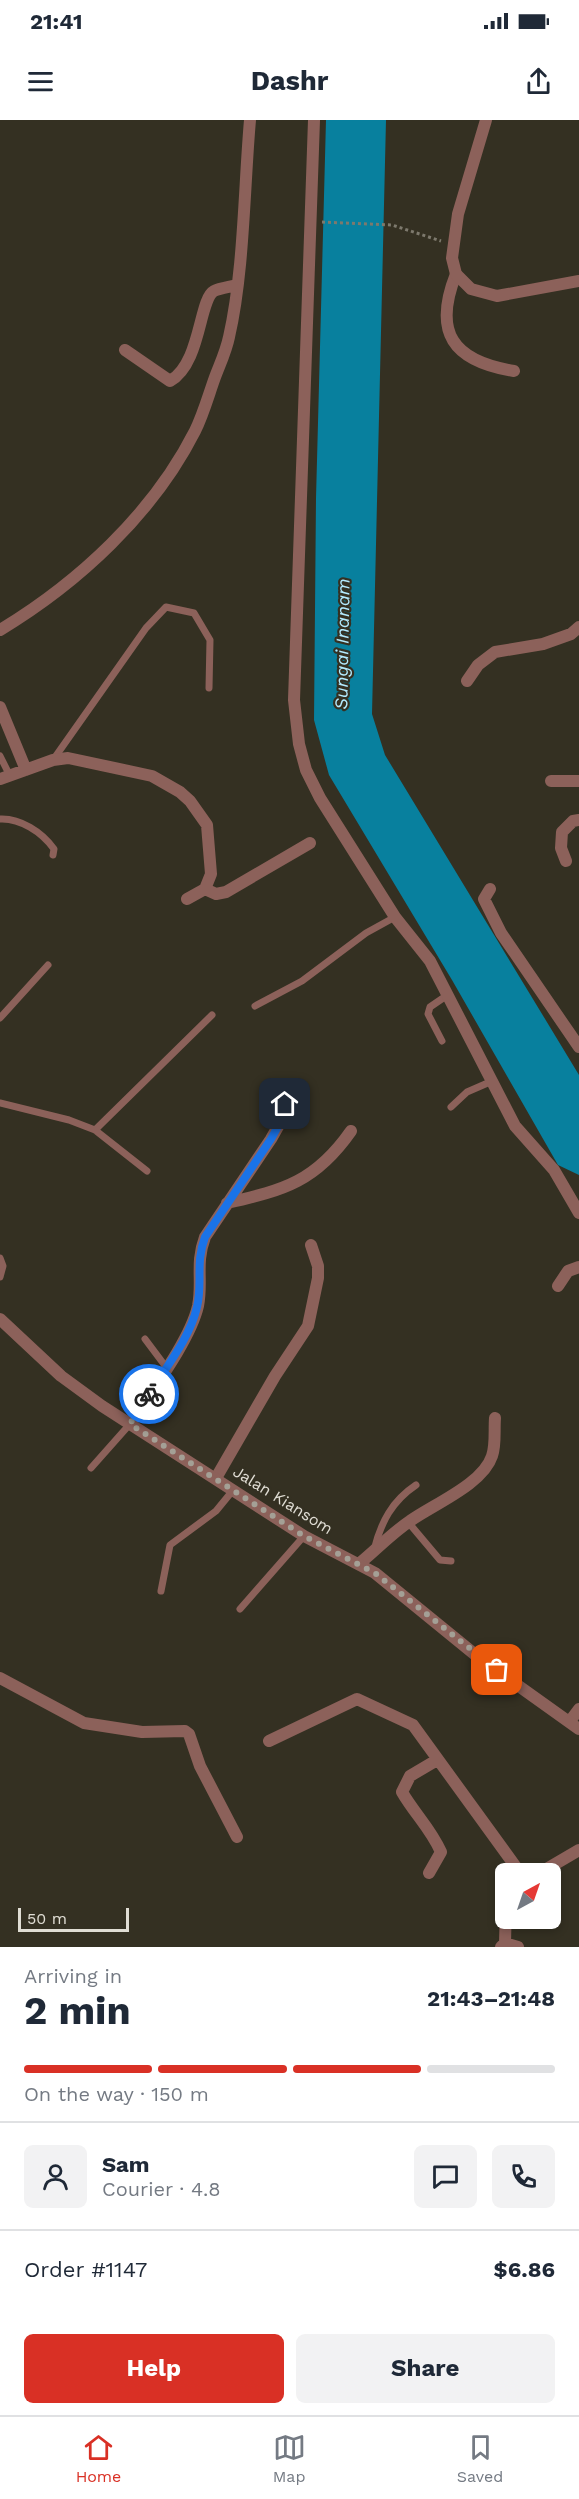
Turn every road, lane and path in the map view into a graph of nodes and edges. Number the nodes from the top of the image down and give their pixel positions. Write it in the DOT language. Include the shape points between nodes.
graph roads {
  1 [pos="250,120"];
  2 [pos="314,120"];
  3 [pos="486,120"];
  4 [pos="311,221"];
  5 [pos="453,246"];
  6 [pos="456,274"];
  7 [pos="579,281"];
  8 [pos="237,285"];
  9 [pos="125,350"];
  10 [pos="514,371"];
  11 [pos="579,627"];
  12 [pos="0,630"];
  13 [pos="467,681"];
  14 [pos="209,688"];
  15 [pos="0,706"];
  16 [pos="0,756"];
  17 [pos="53,760"];
  18 [pos="26,770"];
  19 [pos="5,777"];
  20 [pos="551,781"];
  21 [pos="579,781"];
  22 [pos="0,819"];
  23 [pos="579,820"];
  24 [pos="310,843"];
  25 [pos="53,855"];
  26 [pos="566,861"];
  27 [pos="205,889"];
  28 [pos="490,889"];
  29 [pos="187,899"];
  30 [pos="395,916"];
  31 [pos="48,965"];
  32 [pos="449,994"];
  33 [pos="255,1006"];
  34 [pos="212,1016"];
  35 [pos="0,1018"];
  36 [pos="442,1041"];
  37 [pos="579,1047"];
  38 [pos="490,1082"];
  39 [pos="288,1096"];
  40 [pos="0,1103"];
  41 [pos="452,1107"];
  42 [pos="95,1130"];
  43 [pos="351,1131"];
  44 [pos="147,1171"];
  45 [pos="227,1203"];
  46 [pos="579,1214"];
  47 [pos="311,1245"];
  48 [pos="0,1258"];
  49 [pos="579,1267"];
  50 [pos="0,1277"];
  51 [pos="558,1286"];
  52 [pos="0,1319"];
  53 [pos="145,1339"];
  54 [pos="166,1367"];
  55 [pos="495,1418"];
  56 [pos="130,1424"];
  57 [pos="91,1468"];
  58 [pos="216,1478"];
  59 [pos="416,1485"];
  60 [pos="234,1490"];
  61 [pos="408,1522"];
  62 [pos="304,1536"];
  63 [pos="373,1552"];
  64 [pos="451,1561"];
  65 [pos="360,1563"];
  66 [pos="161,1591"];
  67 [pos="240,1609"];
  68 [pos="0,1678"];
  69 [pos="579,1708"];
  70 [pos="574,1725"];
  71 [pos="269,1741"];
  72 [pos="437,1760"];
  73 [pos="237,1837"];
  74 [pos="579,1850"];
  75 [pos="513,1863"];
  76 [pos="557,1863"];
  77 [pos="429,1872"];
  78 [pos="504,1929"];
  79 [pos="503,1945"];
  80 [pos="518,1947"];
  1 -- 8 [label="street"];
  2 -- 4 [label="street"];
  3 -- 5 [label="street" via="466,183"];
  4 -- 5 [label="path" via="392,225"];
  4 -- 30 [label="street" via="294,700 299,744 320,798"];
  5 -- 6 [label="street"];
  6 -- 7 [label="street" via="471,289 497,296"];
  6 -- 10 [label="street" via="445,309 446,330 458,350 498,369"];
  8 -- 9 [label="street" via="214,291 208,297 186,366 177,378 170,381"];
  8 -- 12 [label="street" via="229,338 196,429 179,460 115,540 56,591"];
  11 -- 13 [label="street" via="543,644 495,652 478,665"];
  14 -- 17 [label="lane" via="210,640 194,613 166,607 146,628"];
  15 -- 18 [label="street"];
  16 -- 19 [label="lane"];
  17 -- 18 [label="street"];
  17 -- 27 [label="street" via="69,758 152,776 180,792 207,825 211,874"];
  18 -- 19 [label="street"];
  20 -- 21 [label="street"];
  22 -- 25 [label="lane" via="13,818 24,823 51,844"];
  23 -- 26 [label="street" via="573,820 562,832 561,848"];
  24 -- 27 [label="street" via="226,892 216,894"];
  27 -- 29 [label="street"];
  28 -- 37 [label="street" via="484,898 501,933"];
  30 -- 32 [label="street" via="430,961"];
  30 -- 33 [label="lane" via="302,981"];
  31 -- 35 [label="lane"];
  32 -- 36 [label="lane" via="430,1007 428,1014"];
  32 -- 38 [label="street"];
  34 -- 42 [label="lane"];
  38 -- 41 [label="lane" via="468,1092"];
  38 -- 46 [label="street" via="515,1126 554,1170"];
  39 -- 45 [label="street" via="280,1123"];
  40 -- 42 [label="lane"];
  42 -- 44 [label="lane"];
  43 -- 45 [label="street" via="325,1164 305,1177 273,1192"];
  45 -- 54 [label="street" via="198,1255 198,1307"];
  47 -- 58 [label="street" via="318,1278 308,1326"];
  48 -- 50 [label="lane"];
  49 -- 51 [label="street" via="568,1271"];
  52 -- 56 [label="street, Jalan Kiansom" via="61,1376"];
  53 -- 54 [label="lane"];
  54 -- 56 [label="street"];
  55 -- 61 [label="street" via="492,1456 481,1474 470,1485"];
  56 -- 57 [label="lane"];
  56 -- 58 [label="street, Jalan Kiansom"];
  58 -- 60 [label="street, Jalan Kiansom"];
  59 -- 63 [label="lane" via="402,1494 381,1522"];
  60 -- 62 [label="street, Jalan Kiansom"];
  60 -- 66 [label="lane" via="216,1511 170,1545"];
  61 -- 63 [label="street"];
  61 -- 64 [label="lane" via="440,1560"];
  62 -- 65 [label="street, Jalan Kiansom"];
  62 -- 67 [label="lane"];
  63 -- 65 [label="street"];
  65 -- 70 [label="street, Jalan Kiansom" via="478,1657"];
  68 -- 73 [label="street" via="84,1723 142,1732 185,1731"];
  69 -- 70 [label="street"];
  71 -- 72 [label="street" via="357,1699 413,1725"];
  72 -- 75 [label="street"];
  72 -- 77 [label="street" via="410,1776 402,1792 433,1834 441,1852"];
  74 -- 76 [label="street"];
  78 -- 79 [label="street"];
  79 -- 80 [label="street"];
}
